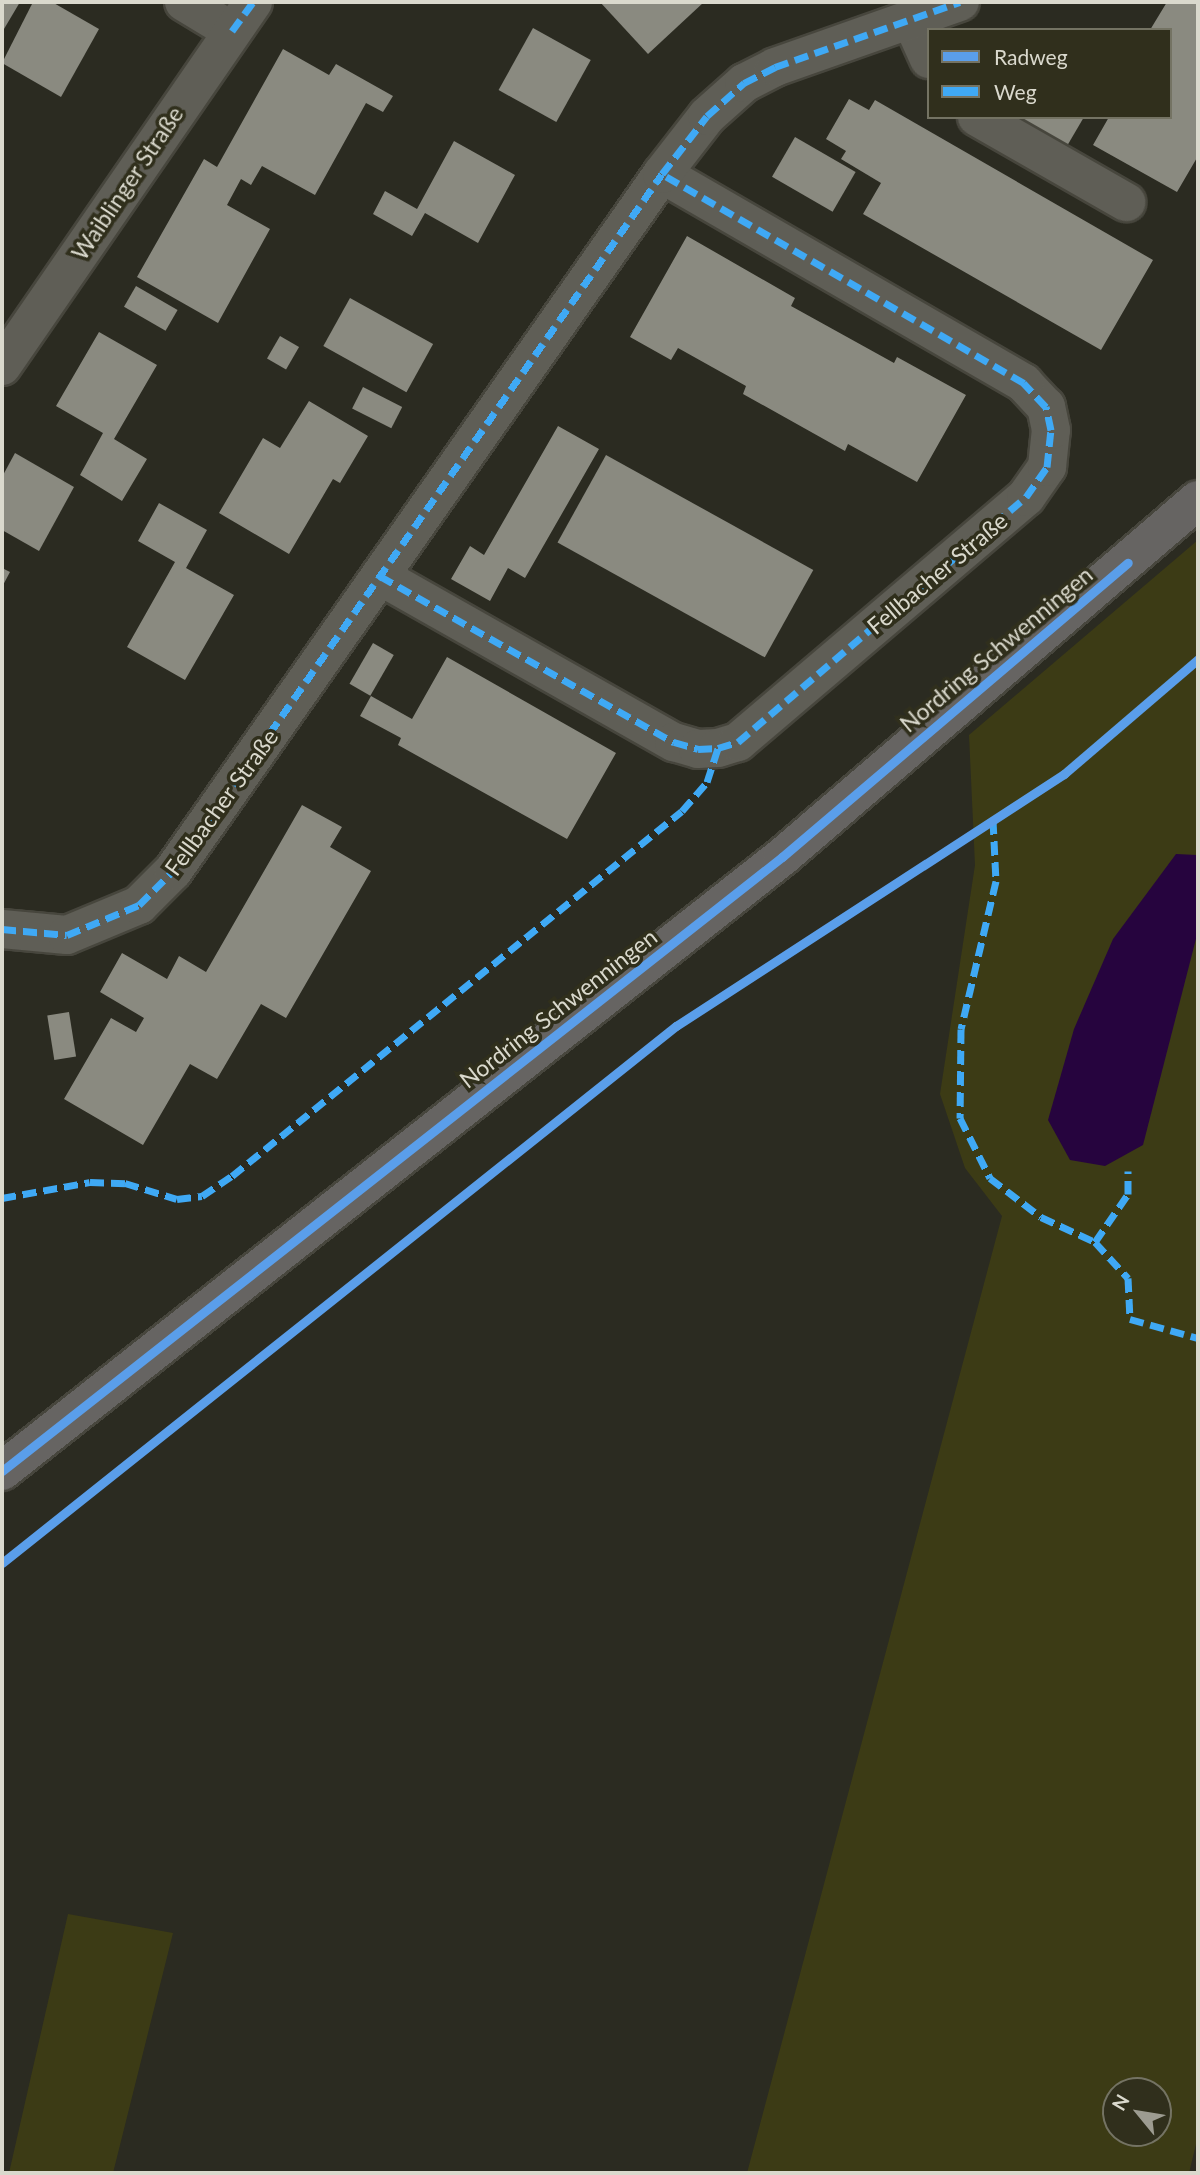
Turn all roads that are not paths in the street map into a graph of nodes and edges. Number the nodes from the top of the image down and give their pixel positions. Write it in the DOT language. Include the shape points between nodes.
graph roads {
  1 [pos="184,2"];
  2 [pos="960,2"];
  3 [pos="242,16"];
  4 [pos="911,19"];
  5 [pos="927,55"];
  6 [pos="981,119"];
  7 [pos="662,174"];
  8 [pos="1126,202"];
  9 [pos="2,366"];
  10 [pos="1198,500"];
  11 [pos="380,576"];
  12 [pos="2,929"];
  13 [pos="2,1471"];
  1 -- 3 [label="street"];
  2 -- 4 [label="street, Fellbacher Straße"];
  3 -- 9 [label="street, Waiblinger Straße"];
  4 -- 5 [label="street"];
  4 -- 7 [label="street, Fellbacher Straße" via="775,67 744,83 707,116"];
  6 -- 8 [label="street"];
  7 -- 11 [label="street, Fellbacher Straße"];
  7 -- 11 [label="street, Fellbacher Straße" via="1024,383 1045,407 1051,430 1047,467 1026,497 738,742 718,748 698,749 674,741"];
  10 -- 13 [label="main road, Nordring Schwenningen" via="782,857"];
  11 -- 12 [label="street, Fellbacher Straße" via="173,872 139,905 67,935"];
}
